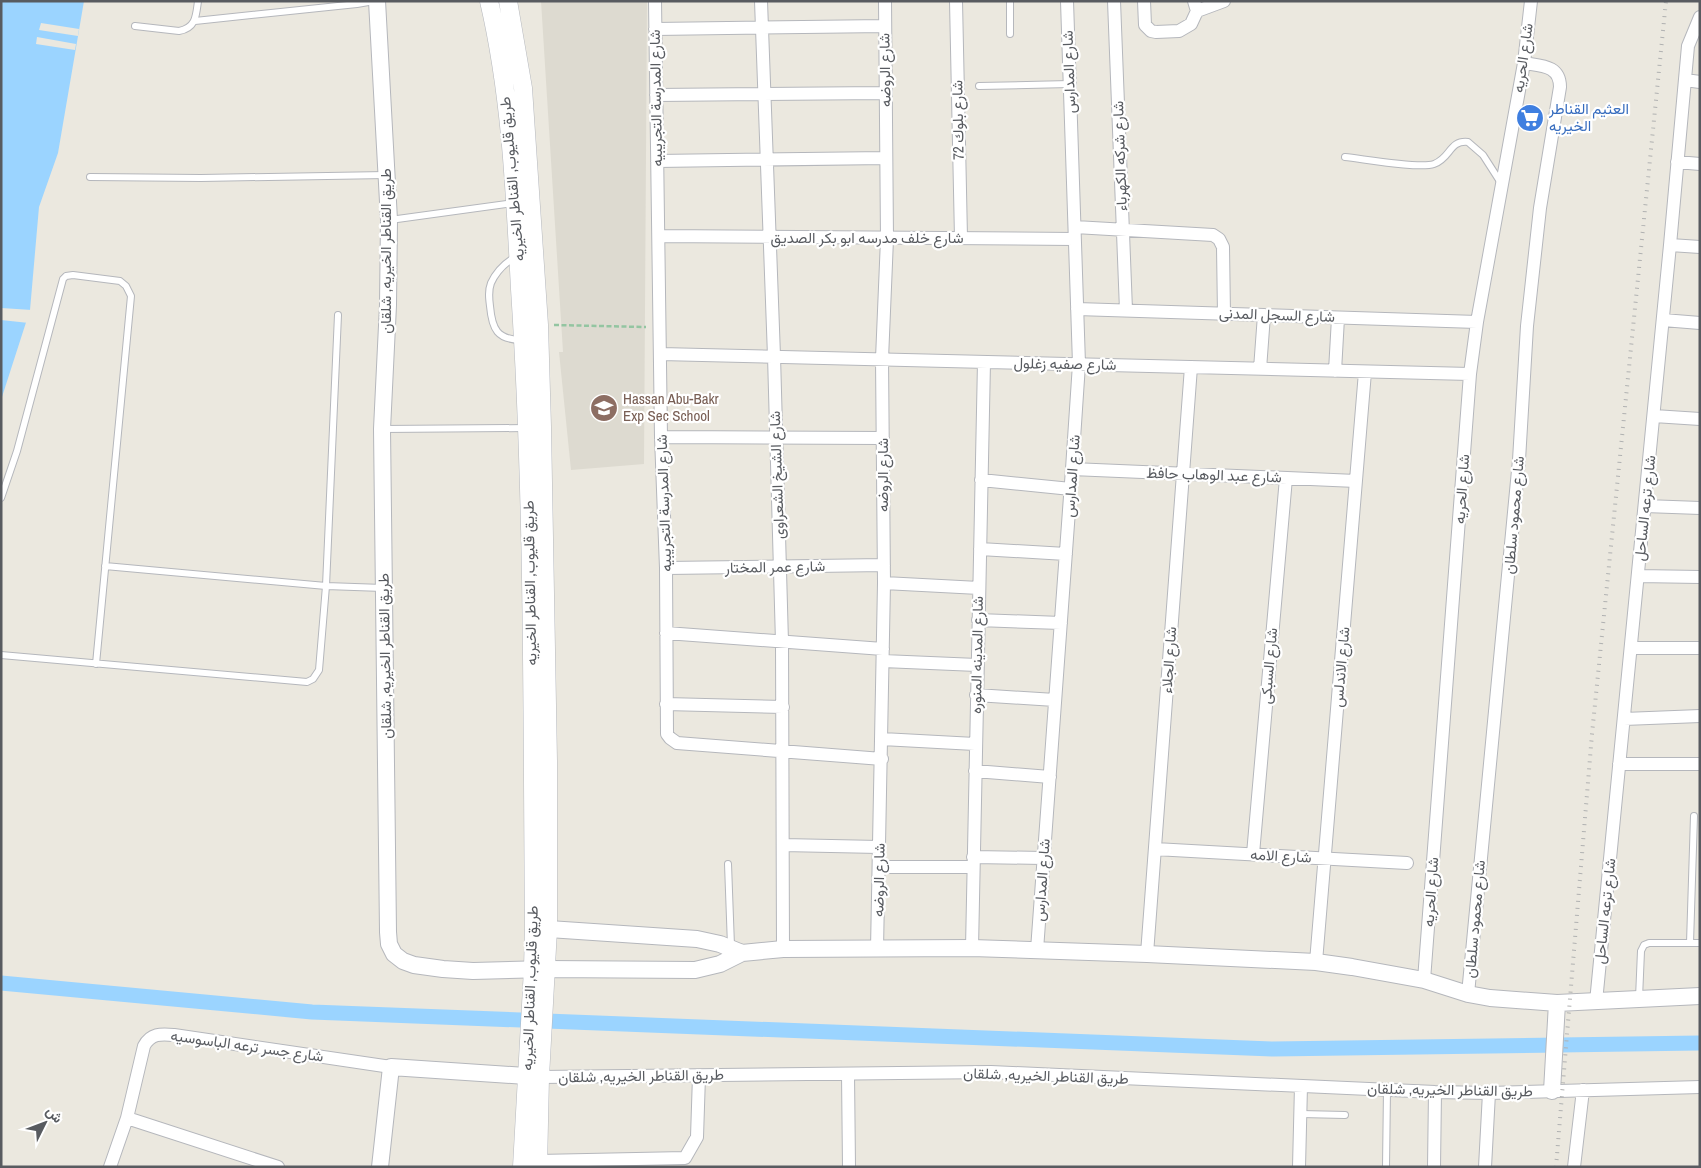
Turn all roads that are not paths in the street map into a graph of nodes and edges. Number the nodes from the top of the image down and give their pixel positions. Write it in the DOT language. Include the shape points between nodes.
graph roads {
  1 [pos="198,1"];
  2 [pos="376,1"];
  3 [pos="489,1"];
  4 [pos="508,1"];
  5 [pos="655,1"];
  6 [pos="761,1"];
  7 [pos="884,1"];
  8 [pos="956,1"];
  9 [pos="1010,1"];
  10 [pos="1067,1"];
  11 [pos="1114,1"];
  12 [pos="1144,1"];
  13 [pos="1224,1"];
  14 [pos="1531,1"];
  15 [pos="1195,6"];
  16 [pos="1700,17"];
  17 [pos="195,21"];
  18 [pos="135,26"];
  19 [pos="885,26"];
  20 [pos="762,28"];
  21 [pos="655,29"];
  22 [pos="1010,34"];
  23 [pos="1524,63"];
  24 [pos="1685,80"];
  25 [pos="1700,82"];
  26 [pos="1070,84"];
  27 [pos="979,86"];
  28 [pos="885,93"];
  29 [pos="764,94"];
  30 [pos="656,95"];
  31 [pos="1345,157"];
  32 [pos="886,158"];
  33 [pos="767,160"];
  34 [pos="657,161"];
  35 [pos="1677,162"];
  36 [pos="1700,164"];
  37 [pos="387,175"];
  38 [pos="90,177"];
  39 [pos="1502,184"];
  40 [pos="523,201"];
  41 [pos="389,220"];
  42 [pos="1123,229"];
  43 [pos="1075,233"];
  44 [pos="659,236"];
  45 [pos="770,237"];
  46 [pos="961,238"];
  47 [pos="887,239"];
  48 [pos="1670,245"];
  49 [pos="1700,247"];
  50 [pos="518,255"];
  51 [pos="1077,309"];
  52 [pos="1126,310"];
  53 [pos="1224,314"];
  54 [pos="1264,315"];
  55 [pos="338,316"];
  56 [pos="1338,318"];
  57 [pos="1663,320"];
  58 [pos="1477,322"];
  59 [pos="1700,323"];
  60 [pos="534,335"];
  61 [pos="660,354"];
  62 [pos="774,356"];
  63 [pos="882,359"];
  64 [pos="984,362"];
  65 [pos="1079,364"];
  66 [pos="1191,367"];
  67 [pos="1260,369"];
  68 [pos="1334,371"];
  69 [pos="1365,372"];
  70 [pos="1470,374"];
  71 [pos="1654,416"];
  72 [pos="1700,419"];
  73 [pos="382,428"];
  74 [pos="528,428"];
  75 [pos="662,437"];
  76 [pos="776,438"];
  77 [pos="883,438"];
  78 [pos="1072,469"];
  79 [pos="1183,473"];
  80 [pos="1286,478"];
  81 [pos="981,480"];
  82 [pos="1356,481"];
  83 [pos="1071,489"];
  84 [pos="1,498"];
  85 [pos="1645,506"];
  86 [pos="1700,508"];
  87 [pos="980,549"];
  88 [pos="1066,554"];
  89 [pos="884,565"];
  90 [pos="105,566"];
  91 [pos="780,566"];
  92 [pos="666,568"];
  93 [pos="1638,576"];
  94 [pos="1700,577"];
  95 [pos="884,583"];
  96 [pos="326,586"];
  97 [pos="384,588"];
  98 [pos="979,588"];
  99 [pos="978,620"];
  100 [pos="1061,623"];
  101 [pos="666,633"];
  102 [pos="782,642"];
  103 [pos="1631,648"];
  104 [pos="1700,648"];
  105 [pos="1,655"];
  106 [pos="883,655"];
  107 [pos="96,664"];
  108 [pos="977,665"];
  109 [pos="976,694"];
  110 [pos="1055,700"];
  111 [pos="666,704"];
  112 [pos="783,707"];
  113 [pos="1700,716"];
  114 [pos="1624,719"];
  115 [pos="882,739"];
  116 [pos="975,744"];
  117 [pos="783,752"];
  118 [pos="882,759"];
  119 [pos="1619,764"];
  120 [pos="1700,764"];
  121 [pos="975,772"];
  122 [pos="1050,777"];
  123 [pos="1694,816"];
  124 [pos="783,845"];
  125 [pos="879,846"];
  126 [pos="1154,849"];
  127 [pos="1253,854"];
  128 [pos="1044,858"];
  129 [pos="1325,858"];
  130 [pos="973,862"];
  131 [pos="1408,863"];
  132 [pos="728,864"];
  133 [pos="879,866"];
  134 [pos="541,929"];
  135 [pos="1690,943"];
  136 [pos="1700,943"];
  137 [pos="972,948"];
  138 [pos="782,949"];
  139 [pos="877,949"];
  140 [pos="737,950"];
  141 [pos="1036,950"];
  142 [pos="1147,954"];
  143 [pos="1316,962"];
  144 [pos="539,978"];
  145 [pos="1424,980"];
  146 [pos="1468,994"];
  147 [pos="1700,996"];
  148 [pos="1639,999"];
  149 [pos="1596,1002"];
  150 [pos="1557,1010"];
  151 [pos="391,1067"];
  152 [pos="848,1074"];
  153 [pos="699,1076"];
  154 [pos="533,1077"];
  155 [pos="1301,1086"];
  156 [pos="1700,1086"];
  157 [pos="1387,1090"];
  158 [pos="1583,1090"];
  159 [pos="1552,1091"];
  160 [pos="1435,1092"];
  161 [pos="1489,1093"];
  162 [pos="1301,1114"];
  163 [pos="1346,1115"];
  164 [pos="127,1118"];
  165 [pos="533,1165"];
  166 [pos="110,1167"];
  167 [pos="278,1167"];
  168 [pos="380,1167"];
  169 [pos="849,1167"];
  170 [pos="1299,1167"];
  171 [pos="1386,1167"];
  172 [pos="1434,1167"];
  173 [pos="1485,1167"];
  174 [pos="1574,1167"];
  1 -- 17 [label="lane"];
  2 -- 17 [label="lane"];
  2 -- 37 [label="street, طريق القناطر الخيريه, شلقان"];
  3 -- 40 [label="main road, طريق قليوب, القناطر الخيريه"];
  4 -- 40 [label="main road, طريق قليوب, القناطر الخيريه" via="523,88"];
  5 -- 21 [label="street, شارع المدرسة التجريبيه"];
  6 -- 20 [label="street, شارع الشيخ الشعراوى"];
  7 -- 19 [label="street, شارع الروضه"];
  8 -- 46 [label="street, شارع بلوك 72"];
  9 -- 22 [label="lane"];
  10 -- 26 [label="street, شارع المدارس"];
  11 -- 42 [label="street, شارع شركه الكهرباء"];
  12 -- 15 [label="street" via="1145,26 1151,31 1185,28 1191,24"];
  13 -- 15 [label="street"];
  14 -- 23 [label="street, شارع الحريه"];
  16 -- 24 [label="street, شارع ترعه الساحل" via="1688,46"];
  17 -- 18 [label="lane" via="186,30 179,31"];
  19 -- 20 [label="street"];
  19 -- 28 [label="street, شارع الروضه"];
  20 -- 21 [label="street"];
  20 -- 29 [label="street, شارع الشيخ الشعراوى"];
  21 -- 30 [label="street, شارع المدرسة التجريبيه"];
  23 -- 39 [label="street, شارع الحريه"];
  23 -- 146 [label="street, شارع محمود سلطان" via="1552,69 1560,80 1560,87 1540,208 1527,326 1519,460"];
  24 -- 25 [label="street"];
  24 -- 35 [label="street, شارع ترعه الساحل"];
  26 -- 27 [label="lane"];
  26 -- 43 [label="street, شارع المدارس"];
  28 -- 29 [label="street"];
  28 -- 32 [label="street, شارع الروضه"];
  29 -- 30 [label="street"];
  29 -- 33 [label="street, شارع الشيخ الشعراوى"];
  30 -- 34 [label="street, شارع المدرسة التجريبيه"];
  31 -- 39 [label="lane" via="1429,165 1444,158 1458,142 1468,142 1483,155"];
  32 -- 33 [label="street"];
  32 -- 47 [label="street, شارع الروضه"];
  33 -- 34 [label="street"];
  33 -- 45 [label="street, شارع الشيخ الشعراوى"];
  34 -- 44 [label="street, شارع المدرسة التجريبيه"];
  35 -- 36 [label="street"];
  35 -- 48 [label="street, شارع ترعه الساحل"];
  37 -- 38 [label="lane"];
  37 -- 41 [label="street, طريق القناطر الخيريه, شلقان"];
  39 -- 58 [label="street, شارع الحريه"];
  40 -- 41 [label="lane"];
  40 -- 50 [label="main road, طريق قليوب, القناطر الخيريه"];
  40 -- 60 [label="main road, طريق قليوب, القناطر الخيريه"];
  41 -- 73 [label="street, طريق القناطر الخيريه, شلقان"];
  42 -- 43 [label="street, شارع خلف مدرسه ابو بكر الصديق"];
  42 -- 52 [label="street, شارع شركه الكهرباء"];
  42 -- 53 [label="street, شارع خلف مدرسه ابو بكر الصديق" via="1213,235 1219,239 1223,247"];
  43 -- 46 [label="street, شارع خلف مدرسه ابو بكر الصديق"];
  43 -- 51 [label="street, شارع المدارس"];
  44 -- 45 [label="street, شارع خلف مدرسه ابو بكر الصديق"];
  44 -- 61 [label="street, شارع المدرسة التجريبيه"];
  45 -- 47 [label="street, شارع خلف مدرسه ابو بكر الصديق"];
  45 -- 62 [label="street, شارع الشيخ الشعراوى"];
  46 -- 47 [label="street, شارع خلف مدرسه ابو بكر الصديق"];
  47 -- 63 [label="street, شارع الروضه"];
  48 -- 49 [label="street"];
  48 -- 57 [label="street, شارع ترعه الساحل"];
  50 -- 60 [label="main road, طريق قليوب, القناطر الخيريه"];
  50 -- 60 [label="lane" via="498,271 492,282 488,293 492,323 497,333 506,339"];
  51 -- 52 [label="street, شارع السجل المدنى"];
  51 -- 65 [label="street, شارع المدارس"];
  52 -- 53 [label="street, شارع السجل المدنى"];
  53 -- 54 [label="street, شارع السجل المدنى"];
  54 -- 56 [label="street, شارع السجل المدنى"];
  54 -- 67 [label="street"];
  55 -- 96 [label="lane"];
  56 -- 58 [label="street, شارع السجل المدنى"];
  56 -- 68 [label="street"];
  57 -- 59 [label="street"];
  57 -- 71 [label="street, شارع ترعه الساحل"];
  58 -- 70 [label="street, شارع الحريه"];
  60 -- 74 [label="main road, طريق قليوب, القناطر الخيريه"];
  60 -- 134 [label="main road, طريق قليوب, القناطر الخيريه" via="548,761"];
  61 -- 62 [label="street, شارع صفيه زغلول"];
  61 -- 75 [label="street, شارع المدرسة التجريبيه"];
  62 -- 63 [label="street, شارع صفيه زغلول"];
  62 -- 76 [label="street, شارع الشيخ الشعراوى"];
  63 -- 64 [label="street, شارع صفيه زغلول"];
  63 -- 77 [label="street, شارع الروضه"];
  64 -- 65 [label="street, شارع صفيه زغلول"];
  64 -- 81 [label="street, شارع المدينه المنوره"];
  65 -- 66 [label="street, شارع صفيه زغلول"];
  65 -- 78 [label="street, شارع المدارس"];
  66 -- 67 [label="street, شارع صفيه زغلول"];
  66 -- 79 [label="street, شارع الجلاء"];
  67 -- 68 [label="street, شارع صفيه زغلول"];
  68 -- 69 [label="street, شارع صفيه زغلول"];
  69 -- 70 [label="street, شارع صفيه زغلول"];
  69 -- 82 [label="street, شارع الاندلس"];
  70 -- 145 [label="street, شارع الحريه"];
  71 -- 72 [label="street"];
  71 -- 85 [label="street, شارع ترعه الساحل"];
  73 -- 74 [label="lane"];
  73 -- 97 [label="street, طريق القناطر الخيريه, شلقان"];
  74 -- 134 [label="main road, طريق قليوب, القناطر الخيريه"];
  75 -- 76 [label="street"];
  75 -- 92 [label="street, شارع المدرسة التجريبيه"];
  76 -- 77 [label="street"];
  76 -- 91 [label="street, شارع الشيخ الشعراوى"];
  77 -- 89 [label="street, شارع الروضه"];
  78 -- 79 [label="street, شارع عبد الوهاب حافظ"];
  78 -- 83 [label="street, شارع المدارس"];
  79 -- 80 [label="street, شارع عبد الوهاب حافظ"];
  79 -- 126 [label="street, شارع الجلاء"];
  80 -- 82 [label="street, شارع عبد الوهاب حافظ"];
  80 -- 127 [label="street, شارع السبكى"];
  81 -- 83 [label="street"];
  81 -- 87 [label="street, شارع المدينه المنوره"];
  82 -- 129 [label="street, شارع الاندلس"];
  83 -- 88 [label="street, شارع المدارس"];
  84 -- 90 [label="lane" via="63,279 73,275 120,281 131,296"];
  85 -- 86 [label="street"];
  85 -- 93 [label="street, شارع ترعه الساحل"];
  87 -- 88 [label="street"];
  87 -- 98 [label="street, شارع المدينه المنوره"];
  88 -- 100 [label="street, شارع المدارس"];
  89 -- 91 [label="street, شارع عمر المختار"];
  89 -- 95 [label="street, شارع الروضه"];
  90 -- 96 [label="lane"];
  90 -- 107 [label="lane"];
  91 -- 92 [label="street, شارع عمر المختار"];
  91 -- 102 [label="street, شارع الشيخ الشعراوى"];
  92 -- 101 [label="street, شارع المدرسة التجريبيه"];
  93 -- 94 [label="street"];
  93 -- 103 [label="street, شارع ترعه الساحل"];
  95 -- 98 [label="street"];
  95 -- 106 [label="street, شارع الروضه"];
  96 -- 97 [label="lane"];
  96 -- 107 [label="lane" via="319,670 310,681"];
  97 -- 144 [label="street, طريق القناطر الخيريه, شلقان" via="389,944 394,954 414,965"];
  98 -- 99 [label="street, شارع المدينه المنوره"];
  99 -- 100 [label="street"];
  99 -- 108 [label="street, شارع المدينه المنوره"];
  100 -- 110 [label="street, شارع المدارس"];
  101 -- 102 [label="street"];
  101 -- 111 [label="street, شارع المدرسة التجريبيه"];
  102 -- 106 [label="street"];
  102 -- 112 [label="street, شارع الشيخ الشعراوى"];
  103 -- 104 [label="street"];
  103 -- 114 [label="street, شارع ترعه الساحل"];
  105 -- 107 [label="lane"];
  106 -- 108 [label="street"];
  106 -- 115 [label="street, شارع الروضه"];
  108 -- 109 [label="street, شارع المدينه المنوره"];
  109 -- 110 [label="street"];
  109 -- 116 [label="street, شارع المدينه المنوره"];
  110 -- 122 [label="street, شارع المدارس"];
  111 -- 112 [label="street"];
  111 -- 117 [label="street, شارع المدرسة التجريبيه" via="667,734 677,743"];
  112 -- 117 [label="street, شارع الشيخ الشعراوى"];
  113 -- 114 [label="street"];
  114 -- 119 [label="street, شارع ترعه الساحل"];
  115 -- 116 [label="street"];
  115 -- 118 [label="street, شارع الروضه"];
  116 -- 121 [label="street, شارع المدينه المنوره"];
  117 -- 118 [label="street, شارع المدرسة التجريبيه"];
  117 -- 124 [label="street, شارع الشيخ الشعراوى"];
  118 -- 125 [label="street, شارع الروضه"];
  119 -- 120 [label="street"];
  119 -- 149 [label="street, شارع ترعه الساحل"];
  121 -- 122 [label="street"];
  121 -- 130 [label="street, شارع المدينه المنوره"];
  122 -- 128 [label="street, شارع المدارس"];
  123 -- 135 [label="lane"];
  124 -- 125 [label="street"];
  124 -- 138 [label="street, شارع الشيخ الشعراوى"];
  125 -- 133 [label="street, شارع الروضه"];
  126 -- 127 [label="street, شارع الامه"];
  126 -- 142 [label="street, شارع الجلاء"];
  127 -- 129 [label="street, شارع الامه"];
  128 -- 130 [label="street"];
  128 -- 141 [label="street, شارع المدارس"];
  129 -- 131 [label="street, شارع الامه"];
  129 -- 143 [label="street, شارع الاندلس"];
  130 -- 133 [label="street"];
  130 -- 137 [label="street, شارع المدينه المنوره"];
  132 -- 140 [label="lane"];
  133 -- 139 [label="street, شارع الروضه"];
  134 -- 140 [label="street, طريق القناطر الخيريه, شلقان" via="697,940"];
  134 -- 144 [label="main road, طريق قليوب, القناطر الخيريه"];
  135 -- 136 [label="lane"];
  135 -- 148 [label="lane" via="1644,945"];
  137 -- 139 [label="street, طريق القناطر الخيريه, شلقان"];
  137 -- 141 [label="street, طريق القناطر الخيريه, شلقان"];
  138 -- 139 [label="street, طريق القناطر الخيريه, شلقان"];
  138 -- 140 [label="street, طريق القناطر الخيريه, شلقان"];
  140 -- 144 [label="street, طريق القناطر الخيريه, شلقان" via="720,964 695,970"];
  141 -- 142 [label="street, طريق القناطر الخيريه, شلقان"];
  142 -- 143 [label="street, طريق القناطر الخيريه, شلقان"];
  143 -- 145 [label="street, طريق القناطر الخيريه, شلقان"];
  144 -- 154 [label="main road, طريق قليوب, القناطر الخيريه"];
  145 -- 146 [label="street, طريق القناطر الخيريه, شلقان"];
  146 -- 150 [label="street, طريق القناطر الخيريه, شلقان"];
  147 -- 148 [label="street, طريق القناطر الخيريه, شلقان"];
  148 -- 149 [label="street, طريق القناطر الخيريه, شلقان"];
  149 -- 150 [label="street, طريق القناطر الخيريه, شلقان"];
  150 -- 159 [label="street"];
  151 -- 154 [label="street, طريق القناطر الخيريه, شلقان"];
  151 -- 164 [label="street, شارع جسر ترعه الباسوسيه" via="174,1035 154,1035 144,1046"];
  151 -- 168 [label="street"];
  152 -- 153 [label="street, طريق القناطر الخيريه, شلقان"];
  152 -- 155 [label="street, طريق القناطر الخيريه, شلقان" via="991,1072"];
  152 -- 169 [label="street"];
  153 -- 154 [label="street, طريق القناطر الخيريه, شلقان"];
  153 -- 165 [label="street" via="697,1137 685,1158"];
  154 -- 165 [label="main road, طريق قليوب, القناطر الخيريه"];
  155 -- 157 [label="street, طريق القناطر الخيريه, شلقان"];
  155 -- 162 [label="street"];
  156 -- 158 [label="street, طريق القناطر الخيريه, شلقان"];
  157 -- 160 [label="street, طريق القناطر الخيريه, شلقان"];
  157 -- 171 [label="lane"];
  158 -- 159 [label="street, طريق القناطر الخيريه, شلقان"];
  158 -- 174 [label="street"];
  159 -- 161 [label="street, طريق القناطر الخيريه, شلقان"];
  160 -- 161 [label="street, طريق القناطر الخيريه, شلقان"];
  160 -- 172 [label="street"];
  161 -- 173 [label="street"];
  162 -- 163 [label="lane"];
  162 -- 170 [label="street"];
  164 -- 166 [label="street, شارع جسر ترعه الباسوسيه"];
  164 -- 167 [label="street"];
}
